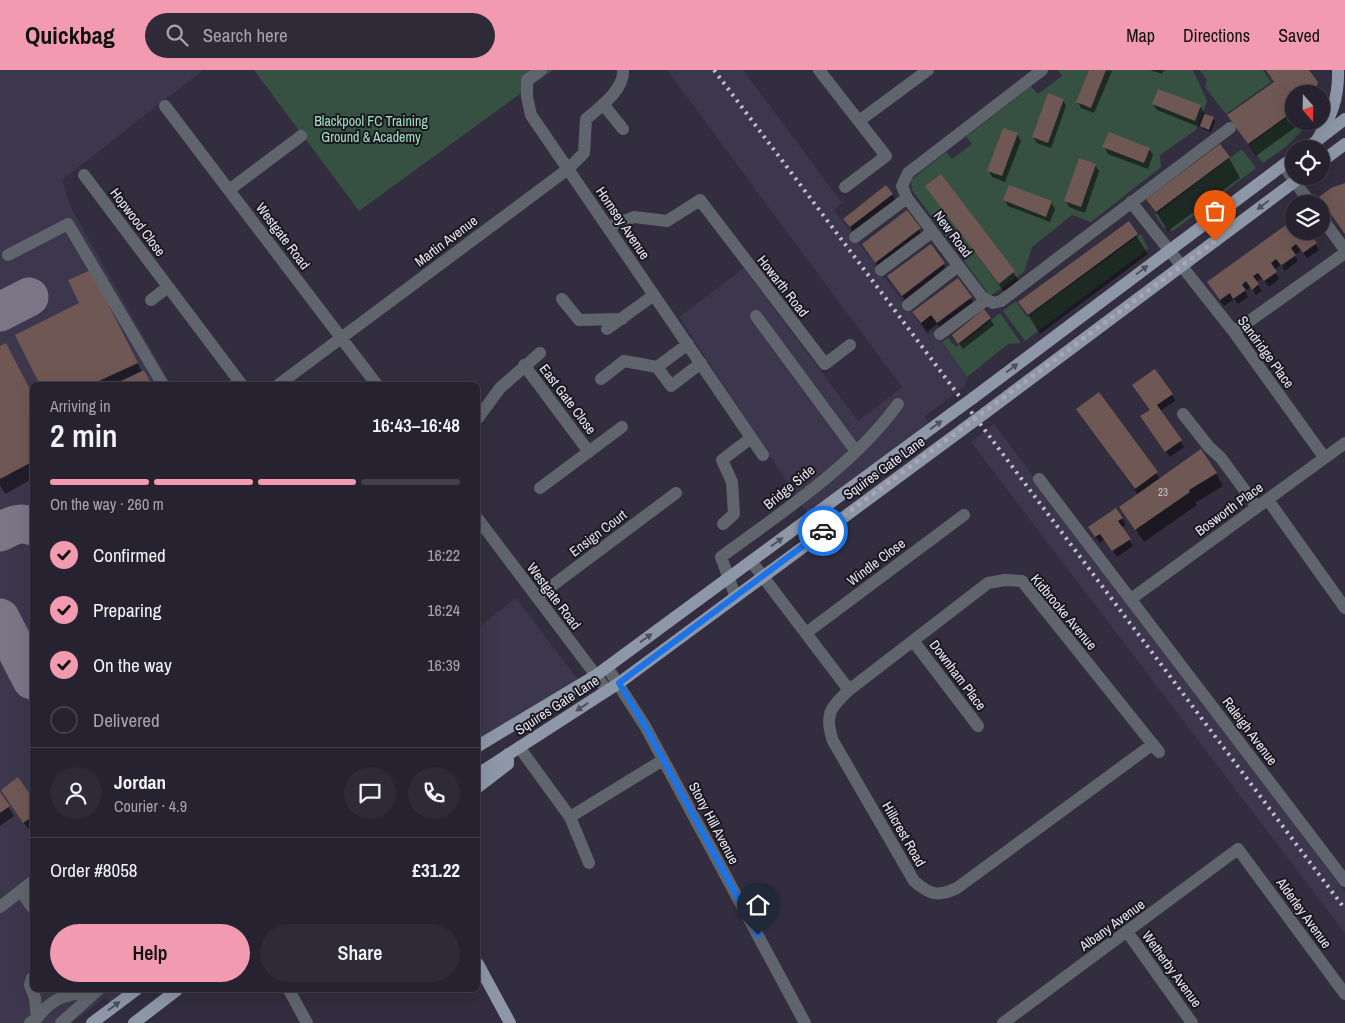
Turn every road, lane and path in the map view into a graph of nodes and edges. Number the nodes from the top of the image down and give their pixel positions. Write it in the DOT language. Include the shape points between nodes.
graph roads {
  1 [pos="541,70"];
  2 [pos="819,70"];
  3 [pos="928,70"];
  4 [pos="1042,70"];
  5 [pos="1338,70"];
  6 [pos="623,72"];
  7 [pos="603,104"];
  8 [pos="165,106"];
  9 [pos="1345,119"];
  10 [pos="859,121"];
  11 [pos="1230,128"];
  12 [pos="623,130"];
  13 [pos="300,136"];
  14 [pos="1317,140"];
  15 [pos="1345,144"];
  16 [pos="1345,153"];
  17 [pos="1330,155"];
  18 [pos="1330,157"];
  19 [pos="1283,166"];
  20 [pos="568,169"];
  21 [pos="84,175"];
  22 [pos="1290,185"];
  23 [pos="845,186"];
  24 [pos="229,190"];
  25 [pos="907,198"];
  26 [pos="1132,202"];
  27 [pos="608,227"];
  28 [pos="1330,230"];
  29 [pos="932,232"];
  30 [pos="855,237"];
  31 [pos="1170,250"];
  32 [pos="1345,252"];
  33 [pos="8,255"];
  34 [pos="1183,265"];
  35 [pos="958,266"];
  36 [pos="881,270"];
  37 [pos="168,287"];
  38 [pos="654,295"];
  39 [pos="562,299"];
  40 [pos="151,300"];
  41 [pos="986,300"];
  42 [pos="908,304"];
  43 [pos="756,316"];
  44 [pos="622,319"];
  45 [pos="607,329"];
  46 [pos="1234,332"];
  47 [pos="940,334"];
  48 [pos="342,337"];
  49 [pos="688,344"];
  50 [pos="850,344"];
  51 [pos="540,353"];
  52 [pos="701,364"];
  53 [pos="524,365"];
  54 [pos="657,367"];
  55 [pos="601,379"];
  56 [pos="161,382"];
  57 [pos="240,382"];
  58 [pos="282,382"];
  59 [pos="375,382"];
  60 [pos="898,404"];
  61 [pos="1183,414"];
  62 [pos="480,415"];
  63 [pos="622,427"];
  64 [pos="751,438"];
  65 [pos="1345,443"];
  66 [pos="856,450"];
  67 [pos="589,452"];
  68 [pos="763,455"];
  69 [pos="1324,457"];
  70 [pos="1039,478"];
  71 [pos="540,488"];
  72 [pos="676,492"];
  73 [pos="1268,500"];
  74 [pos="1257,507"];
  75 [pos="964,515"];
  76 [pos="480,522"];
  77 [pos="723,524"];
  78 [pos="751,561"];
  79 [pos="762,575"];
  80 [pos="727,578"];
  81 [pos="735,595"];
  82 [pos="537,597"];
  83 [pos="1132,600"];
  84 [pos="1345,608"];
  85 [pos="806,633"];
  86 [pos="914,642"];
  87 [pos="607,667"];
  88 [pos="595,676"];
  89 [pos="619,683"];
  90 [pos="607,690"];
  91 [pos="849,690"];
  92 [pos="978,726"];
  93 [pos="480,745"];
  94 [pos="519,747"];
  95 [pos="1156,748"];
  96 [pos="508,754"];
  97 [pos="663,760"];
  98 [pos="480,773"];
  99 [pos="480,785"];
  100 [pos="570,817"];
  101 [pos="1238,849"];
  102 [pos="589,863"];
  103 [pos="1345,881"];
  104 [pos="30,884"];
  105 [pos="21,891"];
  106 [pos="30,904"];
  107 [pos="0,906"];
  108 [pos="1128,933"];
  109 [pos="480,968"];
  110 [pos="33,992"];
  111 [pos="91,992"];
  112 [pos="97,992"];
  113 [pos="133,992"];
  114 [pos="174,992"];
  115 [pos="290,992"];
  116 [pos="1345,994"];
  117 [pos="34,1020"];
  118 [pos="62,1023"];
  119 [pos="92,1023"];
  120 [pos="134,1023"];
  121 [pos="307,1023"];
  122 [pos="510,1023"];
  123 [pos="805,1023"];
  124 [pos="1003,1023"];
  125 [pos="1192,1023"];
  1 -- 20 [label="street, Hornsey Avenue" via="528,80 531,115"];
  2 -- 10 [label="street"];
  3 -- 10 [label="street"];
  4 -- 25 [label="street" via="908,173 902,186"];
  5 -- 14 [label="main road" via="1334,108"];
  6 -- 7 [label="street, Martin Avenue" via="611,98"];
  7 -- 12 [label="street"];
  7 -- 20 [label="street, Martin Avenue" via="586,119 584,153"];
  8 -- 24 [label="street, Westgate Road"];
  9 -- 14 [label="main road"];
  10 -- 23 [label="street" via="886,156"];
  11 -- 26 [label="street"];
  13 -- 24 [label="street"];
  15 -- 17 [label="main road"];
  16 -- 18 [label="main road"];
  19 -- 31 [label="main road, Squires Gate Lane"];
  20 -- 27 [label="street, Hornsey Avenue"];
  20 -- 48 [label="street, Martin Avenue"];
  21 -- 37 [label="street, Hopwood Close"];
  22 -- 34 [label="main road, Squires Gate Lane, one-way"];
  24 -- 48 [label="street, Westgate Road"];
  25 -- 29 [label="street, New Road"];
  25 -- 30 [label="street"];
  26 -- 31 [label="street"];
  26 -- 41 [label="street" via="1001,301 993,303"];
  27 -- 38 [label="street, Hornsey Avenue"];
  27 -- 50 [label="street, Howarth Road" via="634,217 667,221 700,200 825,364"];
  28 -- 32 [label="street"];
  29 -- 35 [label="street, New Road"];
  29 -- 36 [label="street"];
  31 -- 34 [label="street, Sandridge Place"];
  78 -- 31 [label="main road, Squires Gate Lane, one-way, bridge"];
  32 -- 46 [label="street"];
  33 -- 56 [label="street" via="68,224"];
  34 -- 46 [label="street, Sandridge Place"];
  34 -- 79 [label="main road, Squires Gate Lane, bridge"];
  35 -- 41 [label="street, New Road"];
  35 -- 42 [label="street"];
  37 -- 40 [label="street"];
  37 -- 57 [label="street, Hopwood Close"];
  38 -- 44 [label="street"];
  38 -- 49 [label="street, Hornsey Avenue"];
  39 -- 44 [label="street" via="578,320"];
  41 -- 47 [label="street"];
  43 -- 66 [label="street"];
  44 -- 45 [label="street"];
  46 -- 69 [label="street, Sandridge Place"];
  48 -- 58 [label="street"];
  48 -- 59 [label="street, Westgate Road"];
  49 -- 52 [label="street, Hornsey Avenue"];
  49 -- 54 [label="street"];
  51 -- 53 [label="street, East Gate Close"];
  52 -- 54 [label="street" via="671,386"];
  52 -- 64 [label="street, Hornsey Avenue"];
  53 -- 62 [label="street, East Gate Close" via="500,388"];
  53 -- 67 [label="street, East Gate Close"];
  54 -- 55 [label="street" via="624,361"];
  60 -- 66 [label="street, Bridge Side"];
  61 -- 74 [label="street"];
  63 -- 67 [label="street, East Gate Close"];
  64 -- 68 [label="street, Hornsey Avenue"];
  64 -- 77 [label="street" via="722,460 732,482 734,514"];
  65 -- 69 [label="street, Bosworth Place"];
  66 -- 80 [label="street, Bridge Side" via="794,503 721,557"];
  67 -- 71 [label="street, East Gate Close"];
  69 -- 73 [label="street, Bosworth Place"];
  70 -- 83 [label="street, Raleigh Avenue"];
  72 -- 82 [label="street, Ensign Court"];
  73 -- 74 [label="street, Bosworth Place"];
  73 -- 84 [label="street"];
  74 -- 83 [label="street, Bosworth Place"];
  75 -- 85 [label="street, Windle Close"];
  76 -- 82 [label="street, Westgate Road"];
  78 -- 79 [label="street"];
  78 -- 80 [label="main road, Squires Gate Lane"];
  79 -- 81 [label="main road, Squires Gate Lane"];
  79 -- 85 [label="street"];
  80 -- 81 [label="street, Bridge Side"];
  87 -- 80 [label="main road, Squires Gate Lane, one-way"];
  81 -- 89 [label="main road, Squires Gate Lane"];
  82 -- 88 [label="street, Westgate Road"];
  83 -- 103 [label="street, Raleigh Avenue"];
  85 -- 91 [label="street"];
  86 -- 91 [label="street, Kidbrooke Avenue"];
  86 -- 92 [label="street, Downham Place"];
  86 -- 95 [label="street, Kidbrooke Avenue" via="988,583 1022,581"];
  87 -- 88 [label="main road, Squires Gate Lane"];
  87 -- 89 [label="street, Stony Hill Avenue"];
  88 -- 90 [label="street, Westgate Road"];
  88 -- 93 [label="main road, Squires Gate Lane"];
  89 -- 90 [label="main road, Squires Gate Lane"];
  89 -- 97 [label="street, Stony Hill Avenue"];
  90 -- 94 [label="main road, Squires Gate Lane, one-way"];
  91 -- 95 [label="street, Hillcrest Road" via="830,711 828,723 832,741 914,881 935,894 957,888"];
  94 -- 96 [label="main road, Squires Gate Lane"];
  94 -- 100 [label="street"];
  96 -- 98 [label="main road, Squires Gate Lane"];
  96 -- 99 [label="main road" via="508,764"];
  97 -- 100 [label="street"];
  97 -- 123 [label="street, Stony Hill Avenue"];
  100 -- 102 [label="street"];
  101 -- 108 [label="street, Albany Avenue"];
  101 -- 116 [label="street, Alderley Avenue"];
  104 -- 105 [label="street"];
  105 -- 106 [label="street"];
  105 -- 107 [label="street"];
  108 -- 124 [label="street, Albany Avenue"];
  108 -- 125 [label="street, Wetherby Avenue"];
  109 -- 122 [label="main road"];
  110 -- 117 [label="street"];
  111 -- 117 [label="street" via="64,996 49,1003"];
  112 -- 118 [label="street"];
  119 -- 113 [label="main road, one-way"];
  114 -- 120 [label="main road"];
  115 -- 121 [label="street"];
}
